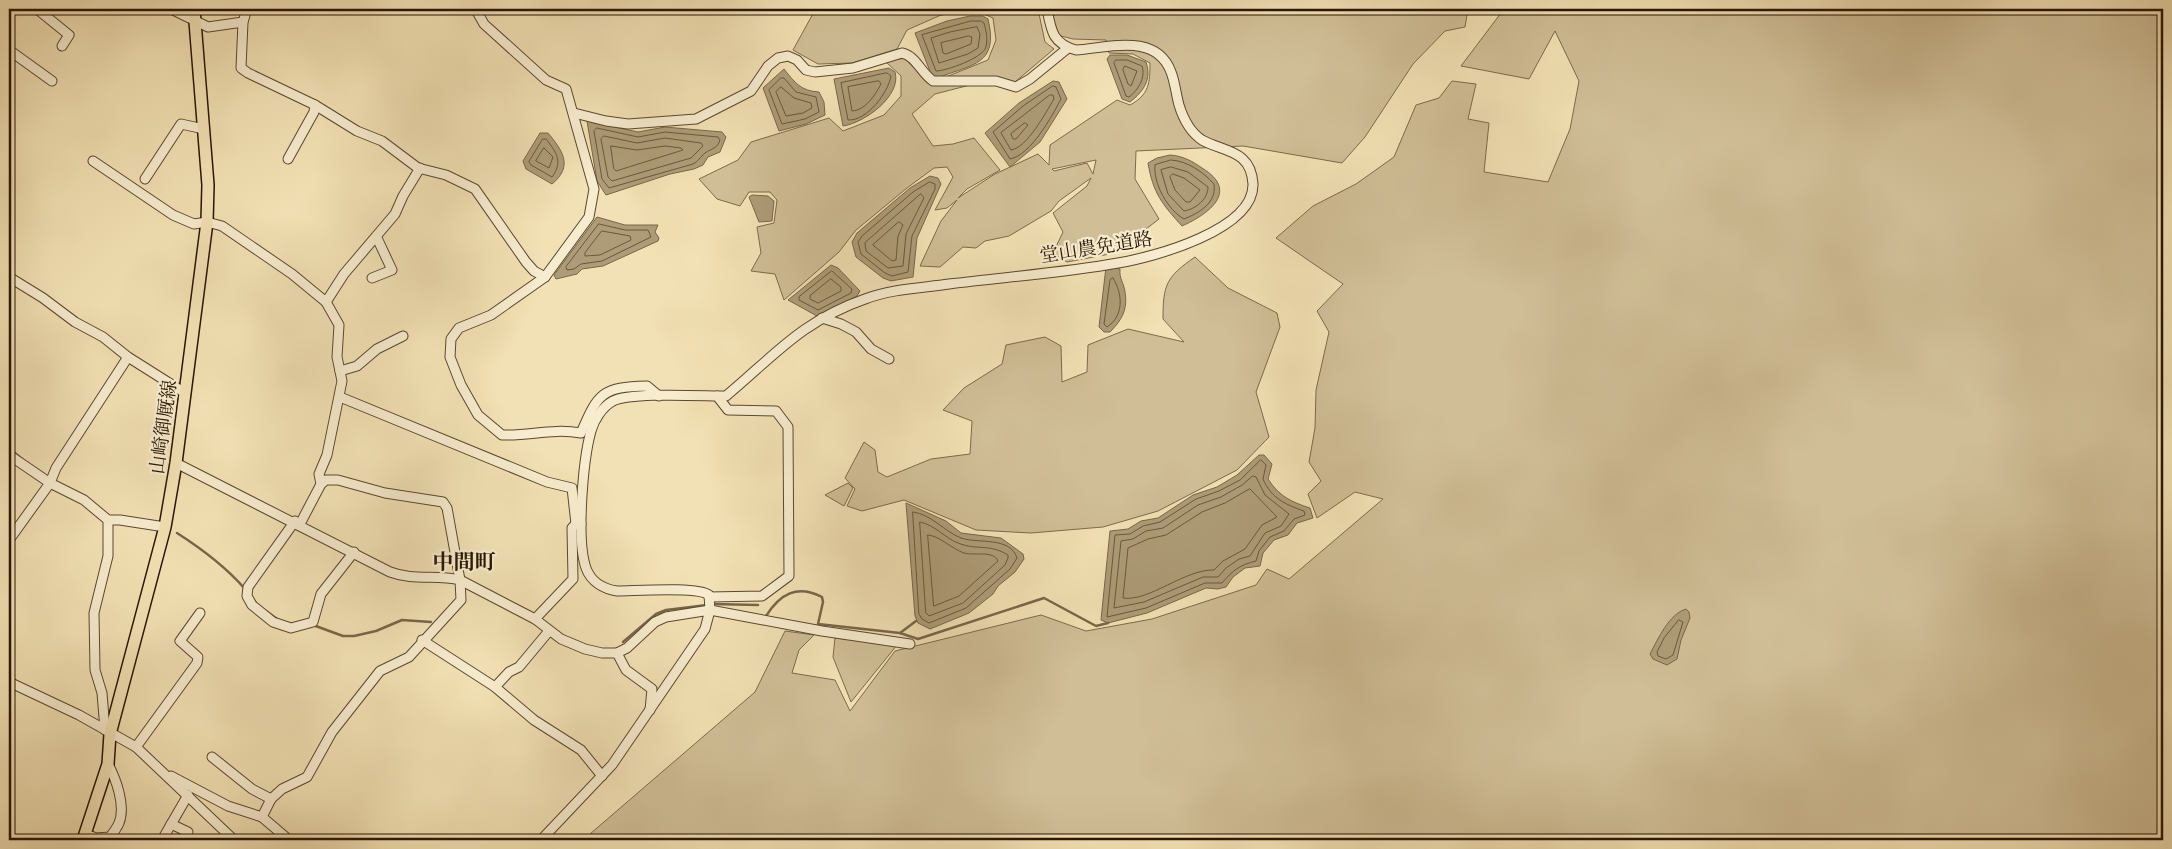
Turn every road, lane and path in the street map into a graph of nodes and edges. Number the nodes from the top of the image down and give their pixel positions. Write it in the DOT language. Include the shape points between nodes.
graph roads {
  1 [pos="37,9"];
  2 [pos="171,9"];
  3 [pos="194,9"];
  4 [pos="247,9"];
  5 [pos="478,9"];
  6 [pos="1046,9"];
  7 [pos="195,22"];
  8 [pos="243,22"];
  9 [pos="62,46"];
  10 [pos="1068,48"];
  11 [pos="9,50"];
  12 [pos="52,81"];
  13 [pos="315,105"];
  14 [pos="574,113"];
  15 [pos="204,130"];
  16 [pos="288,159"];
  17 [pos="93,161"];
  18 [pos="420,168"];
  19 [pos="145,179"];
  20 [pos="207,222"];
  21 [pos="377,238"];
  22 [pos="9,277"];
  23 [pos="545,277"];
  24 [pos="372,278"];
  25 [pos="326,302"];
  26 [pos="822,318"];
  27 [pos="403,336"];
  28 [pos="128,356"];
  29 [pos="889,359"];
  30 [pos="340,371"];
  31 [pos="185,393"];
  32 [pos="659,396"];
  33 [pos="722,396"];
  34 [pos="340,397"];
  35 [pos="9,455"];
  36 [pos="176,463"];
  37 [pos="51,480"];
  38 [pos="321,484"];
  39 [pos="108,520"];
  40 [pos="297,522"];
  41 [pos="579,524"];
  42 [pos="165,527"];
  43 [pos="9,540"];
  44 [pos="354,552"];
  45 [pos="460,580"];
  46 [pos="710,604"];
  47 [pos="200,613"];
  48 [pos="535,619"];
  49 [pos="549,631"];
  50 [pos="422,640"];
  51 [pos="910,644"];
  52 [pos="616,653"];
  53 [pos="9,682"];
  54 [pos="495,687"];
  55 [pos="650,710"];
  56 [pos="107,732"];
  57 [pos="136,747"];
  58 [pos="212,756"];
  59 [pos="108,764"];
  60 [pos="166,774"];
  61 [pos="602,776"];
  62 [pos="188,795"];
  63 [pos="271,799"];
  64 [pos="262,817"];
  65 [pos="171,824"];
  66 [pos="188,832"];
  67 [pos="84,837"];
  68 [pos="110,838"];
  69 [pos="162,840"];
  70 [pos="234,840"];
  71 [pos="289,840"];
  72 [pos="541,840"];
  1 -- 9 [label="street" via="69,35"];
  2 -- 7 [label="street"];
  3 -- 7 [label="main road, 山崎御厩線"];
  4 -- 8 [label="street"];
  5 -- 14 [label="street" via="484,24 546,80 566,89"];
  6 -- 10 [label="street" via="1053,34"];
  7 -- 8 [label="street" via="208,27"];
  7 -- 15 [label="main road, 山崎御厩線"];
  8 -- 13 [label="street" via="241,68"];
  10 -- 14 [label="street" via="1016,87 996,81 933,81 909,55 902,53 853,68 815,72 806,70 788,56 778,58 768,66 752,91 696,119 628,124"];
  10 -- 26 [label="street, 堂山農免道路" via="1126,44 1148,48 1167,62 1180,107 1192,131 1202,140 1235,152 1245,161 1253,182 1249,202 1244,209 1234,219 1203,236 1148,256 1118,263 888,293 867,298"];
  11 -- 12 [label="street"];
  13 -- 16 [label="street"];
  13 -- 18 [label="street" via="357,131 382,141"];
  14 -- 23 [label="street" via="594,196 589,218"];
  15 -- 19 [label="street" via="181,124"];
  15 -- 20 [label="main road, 山崎御厩線"];
  17 -- 20 [label="street" via="172,215 194,224"];
  18 -- 21 [label="street" via="403,196 400,208"];
  18 -- 23 [label="street" via="446,175 475,189 526,262"];
  20 -- 25 [label="street" via="222,226 292,274"];
  20 -- 31 [label="main road, 山崎御厩線"];
  21 -- 24 [label="street" via="392,270"];
  21 -- 25 [label="street" via="367,245"];
  22 -- 28 [label="street"];
  23 -- 32 [label="street" via="491,315 459,328 451,339 450,357 478,415 502,435 562,430 580,433 592,406 618,386 647,386"];
  25 -- 30 [label="street" via="339,325 337,357"];
  26 -- 29 [label="street" via="856,332 871,349"];
  26 -- 33 [label="street, 堂山農免道路" via="789,339"];
  27 -- 30 [label="street" via="377,349 357,366"];
  28 -- 31 [label="street"];
  28 -- 37 [label="street"];
  30 -- 34 [label="street"];
  31 -- 36 [label="main road, 山崎御厩線"];
  32 -- 33 [label="street"];
  32 -- 41 [label="street" via="625,397 613,401 600,413 591,430"];
  33 -- 46 [label="street" via="728,410 776,411 788,427 789,576 762,596"];
  34 -- 38 [label="street" via="327,455 319,474"];
  34 -- 41 [label="street" via="548,482 572,488"];
  35 -- 37 [label="street"];
  36 -- 40 [label="street"];
  36 -- 42 [label="main road, 山崎御厩線"];
  37 -- 39 [label="street" via="84,500"];
  37 -- 43 [label="street"];
  38 -- 40 [label="street"];
  38 -- 45 [label="street" via="326,480 338,480 385,493 443,502 447,508"];
  39 -- 42 [label="street"];
  39 -- 56 [label="street" via="108,556 94,614 95,670 102,693"];
  40 -- 44 [label="street"];
  40 -- 44 [label="street" via="248,591 252,605 274,622 292,628 312,622 321,594"];
  41 -- 46 [label="street" via="586,568 598,584 617,591 704,592"];
  41 -- 48 [label="street" via="572,528 573,579"];
  42 -- 56 [label="main road, 山崎御厩線"];
  44 -- 45 [label="street" via="403,576"];
  45 -- 48 [label="street"];
  45 -- 50 [label="street" via="461,600"];
  46 -- 51 [label="street" via="822,631"];
  46 -- 52 [label="street" via="655,622 627,648"];
  46 -- 55 [label="street" via="705,628"];
  47 -- 57 [label="street" via="180,641 198,657 197,663"];
  48 -- 49 [label="street"];
  49 -- 52 [label="street" via="585,649"];
  49 -- 54 [label="street" via="519,667 509,672"];
  50 -- 54 [label="street"];
  50 -- 63 [label="street" via="409,657 380,671 332,732 307,777 282,789"];
  52 -- 55 [label="street" via="626,670 652,689"];
  53 -- 56 [label="street"];
  54 -- 61 [label="street" via="534,720 581,750"];
  55 -- 61 [label="street"];
  56 -- 57 [label="street"];
  56 -- 59 [label="main road, 山崎御厩線"];
  57 -- 60 [label="street"];
  58 -- 63 [label="street" via="252,789"];
  59 -- 67 [label="main road, 山崎御厩線"];
  59 -- 68 [label="street" via="115,778 121,808 120,822"];
  60 -- 62 [label="street"];
  60 -- 64 [label="street" via="228,806"];
  61 -- 72 [label="street"];
  62 -- 65 [label="street"];
  62 -- 70 [label="street"];
  63 -- 64 [label="street"];
  64 -- 71 [label="street"];
  65 -- 66 [label="street"];
  65 -- 69 [label="street"];
  67 -- 68 [label="street"];
}
